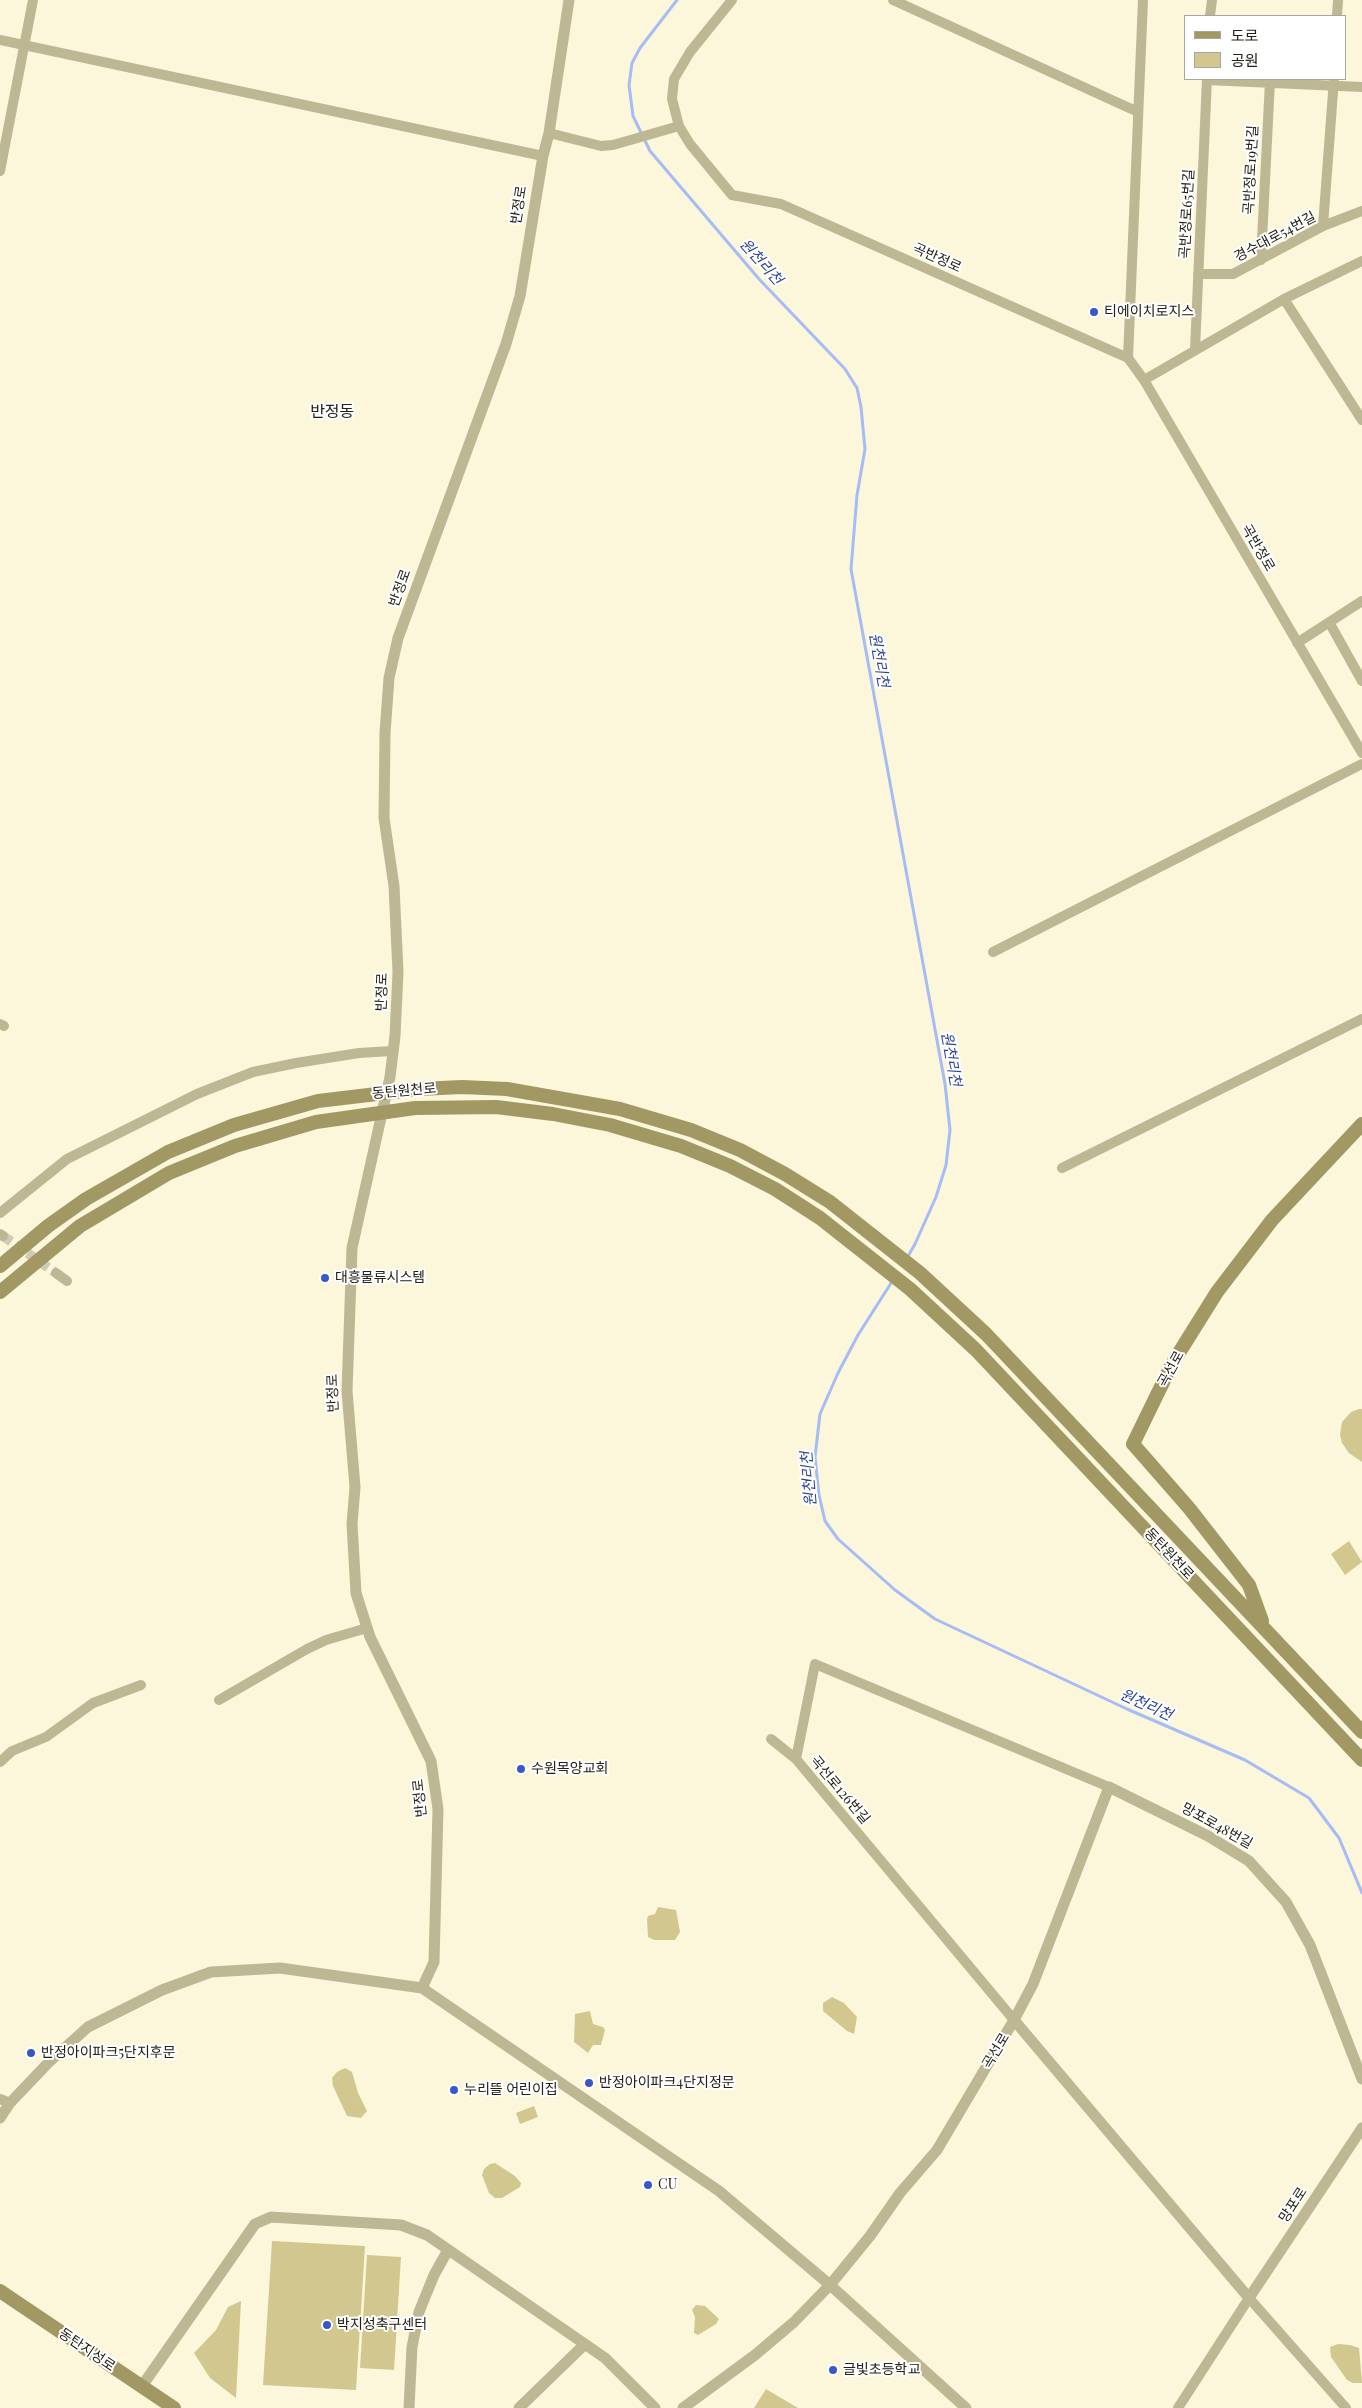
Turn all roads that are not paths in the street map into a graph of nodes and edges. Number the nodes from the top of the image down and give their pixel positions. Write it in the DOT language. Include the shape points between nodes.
graph roads {
  1 [pos="33,0"];
  2 [pos="569,0"];
  3 [pos="732,0"];
  4 [pos="893,0"];
  5 [pos="1143,0"];
  6 [pos="1212,0"];
  7 [pos="1338,0"];
  8 [pos="1210,15"];
  9 [pos="1337,15"];
  10 [pos="0,40"];
  11 [pos="25,45"];
  12 [pos="1207,80"];
  13 [pos="1228,80"];
  14 [pos="1270,82"];
  15 [pos="1334,82"];
  16 [pos="1362,87"];
  17 [pos="1138,112"];
  18 [pos="679,126"];
  19 [pos="549,133"];
  20 [pos="543,156"];
  21 [pos="0,171"];
  22 [pos="1362,210"];
  23 [pos="1323,226"];
  24 [pos="1260,260"];
  25 [pos="1362,261"];
  26 [pos="1198,274"];
  27 [pos="1284,299"];
  28 [pos="1195,349"];
  29 [pos="1128,358"];
  30 [pos="1144,380"];
  31 [pos="1362,420"];
  32 [pos="1362,601"];
  33 [pos="1329,622"];
  34 [pos="1297,643"];
  35 [pos="1361,675"];
  36 [pos="1362,753"];
  37 [pos="1362,764"];
  38 [pos="993,952"];
  39 [pos="1362,1019"];
  40 [pos="392,1052"];
  41 [pos="1362,1124"];
  42 [pos="1062,1168"];
  43 [pos="0,1213"];
  44 [pos="0,1266"];
  45 [pos="56,1273"];
  46 [pos="67,1281"];
  47 [pos="0,1292"];
  48 [pos="366,1628"];
  49 [pos="1264,1628"];
  50 [pos="142,1685"];
  51 [pos="219,1700"];
  52 [pos="1362,1732"];
  53 [pos="772,1739"];
  54 [pos="796,1759"];
  55 [pos="1362,1760"];
  56 [pos="0,1762"];
  57 [pos="1109,1787"];
  58 [pos="422,1988"];
  59 [pos="1014,2020"];
  60 [pos="1362,2078"];
  61 [pos="5,2101"];
  62 [pos="0,2118"];
  63 [pos="1362,2128"];
  64 [pos="448,2250"];
  65 [pos="830,2285"];
  66 [pos="0,2292"];
  67 [pos="1249,2298"];
  68 [pos="585,2344"];
  69 [pos="142,2386"];
  70 [pos="174,2408"];
  71 [pos="410,2408"];
  72 [pos="520,2408"];
  73 [pos="654,2408"];
  74 [pos="683,2408"];
  75 [pos="966,2408"];
  76 [pos="1178,2408"];
  77 [pos="1346,2408"];
  1 -- 11 [label="street"];
  2 -- 19 [label="street, 반정로"];
  3 -- 18 [label="street" via="690,52 674,80 672,99"];
  4 -- 17 [label="street"];
  5 -- 17 [label="street"];
  6 -- 8 [label="street"];
  7 -- 9 [label="street"];
  10 -- 11 [label="street"];
  11 -- 20 [label="street"];
  11 -- 21 [label="street"];
  12 -- 26 [label="street, 곡반정로65번길"];
  13 -- 14 [label="street"];
  14 -- 15 [label="street"];
  14 -- 24 [label="street, 곡반정로19번길"];
  15 -- 16 [label="street"];
  15 -- 23 [label="street"];
  17 -- 29 [label="street"];
  18 -- 19 [label="street" via="601,146"];
  18 -- 29 [label="street, 곡반정로" via="732,195 781,204"];
  19 -- 20 [label="street, 반정로"];
  20 -- 40 [label="street, 반정로" via="520,296 506,344 398,638 389,678 384,818 394,886 398,972"];
  22 -- 23 [label="street, 경수대로54번길"];
  23 -- 24 [label="street, 경수대로54번길"];
  24 -- 26 [label="street, 경수대로54번길" via="1233,274"];
  25 -- 27 [label="street"];
  26 -- 28 [label="street, 곡반정로65번길"];
  27 -- 28 [label="street"];
  27 -- 31 [label="street"];
  28 -- 30 [label="street"];
  29 -- 30 [label="street, 곡반정로"];
  30 -- 34 [label="street, 곡반정로"];
  32 -- 33 [label="street"];
  33 -- 34 [label="street"];
  33 -- 35 [label="street"];
  34 -- 36 [label="street, 곡반정로"];
  37 -- 38 [label="street"];
  39 -- 42 [label="street"];
  40 -- 43 [label="street" via="359,1053 253,1072 197,1094 67,1159"];
  40 -- 48 [label="street, 반정로" via="388,1086 352,1248 349,1304 347,1390 354,1487 352,1524 356,1593"];
  41 -- 49 [label="main road, 곡선로" via="1272,1220 1217,1292 1172,1364 1133,1444 1189,1508 1249,1585"];
  44 -- 49 [label="main road, 동탄원천로" via="86,1199 168,1152 234,1125 318,1102 419,1088 507,1089 654,1118 740,1150 785,1174 830,1202 920,1273 986,1334"];
  45 -- 46 [label="street"];
  47 -- 55 [label="main road, 동탄원천로" via="80,1226 169,1173 227,1149 316,1122 415,1108 496,1107 553,1114 644,1134 730,1166 775,1189 820,1218 910,1289 976,1350"];
  48 -- 51 [label="street" via="307,1649"];
  48 -- 58 [label="street, 반정로" via="431,1762 438,1809 434,1962"];
  49 -- 52 [label="main road, 동탄원천로"];
  50 -- 56 [label="street" via="93,1703 46,1737 12,1751"];
  53 -- 54 [label="street"];
  54 -- 57 [label="street, 곡선로126번길" via="815,1664"];
  54 -- 59 [label="street, 곡선로126번길"];
  57 -- 59 [label="street, 곡선로" via="1033,1984"];
  57 -- 60 [label="street, 망포로48번길" via="1208,1836 1249,1861 1286,1902 1310,1945"];
  58 -- 61 [label="street" via="280,1968 211,1972 162,1990 88,2027"];
  58 -- 65 [label="street" via="719,2191"];
  59 -- 65 [label="street, 곡선로" via="937,2150 900,2192"];
  59 -- 67 [label="street"];
  61 -- 62 [label="street"];
  63 -- 67 [label="street, 망포로"];
  64 -- 68 [label="street"];
  64 -- 69 [label="street" via="427,2235 401,2225 271,2217 255,2224"];
  64 -- 71 [label="street" via="420,2312 412,2347"];
  65 -- 74 [label="street, 곡선로" via="755,2356"];
  65 -- 75 [label="street"];
  66 -- 69 [label="main road, 동탄지성로"];
  67 -- 76 [label="street"];
  67 -- 77 [label="street"];
  68 -- 72 [label="street"];
  68 -- 73 [label="street" via="605,2358"];
  69 -- 70 [label="main road, 동탄지성로"];
}
